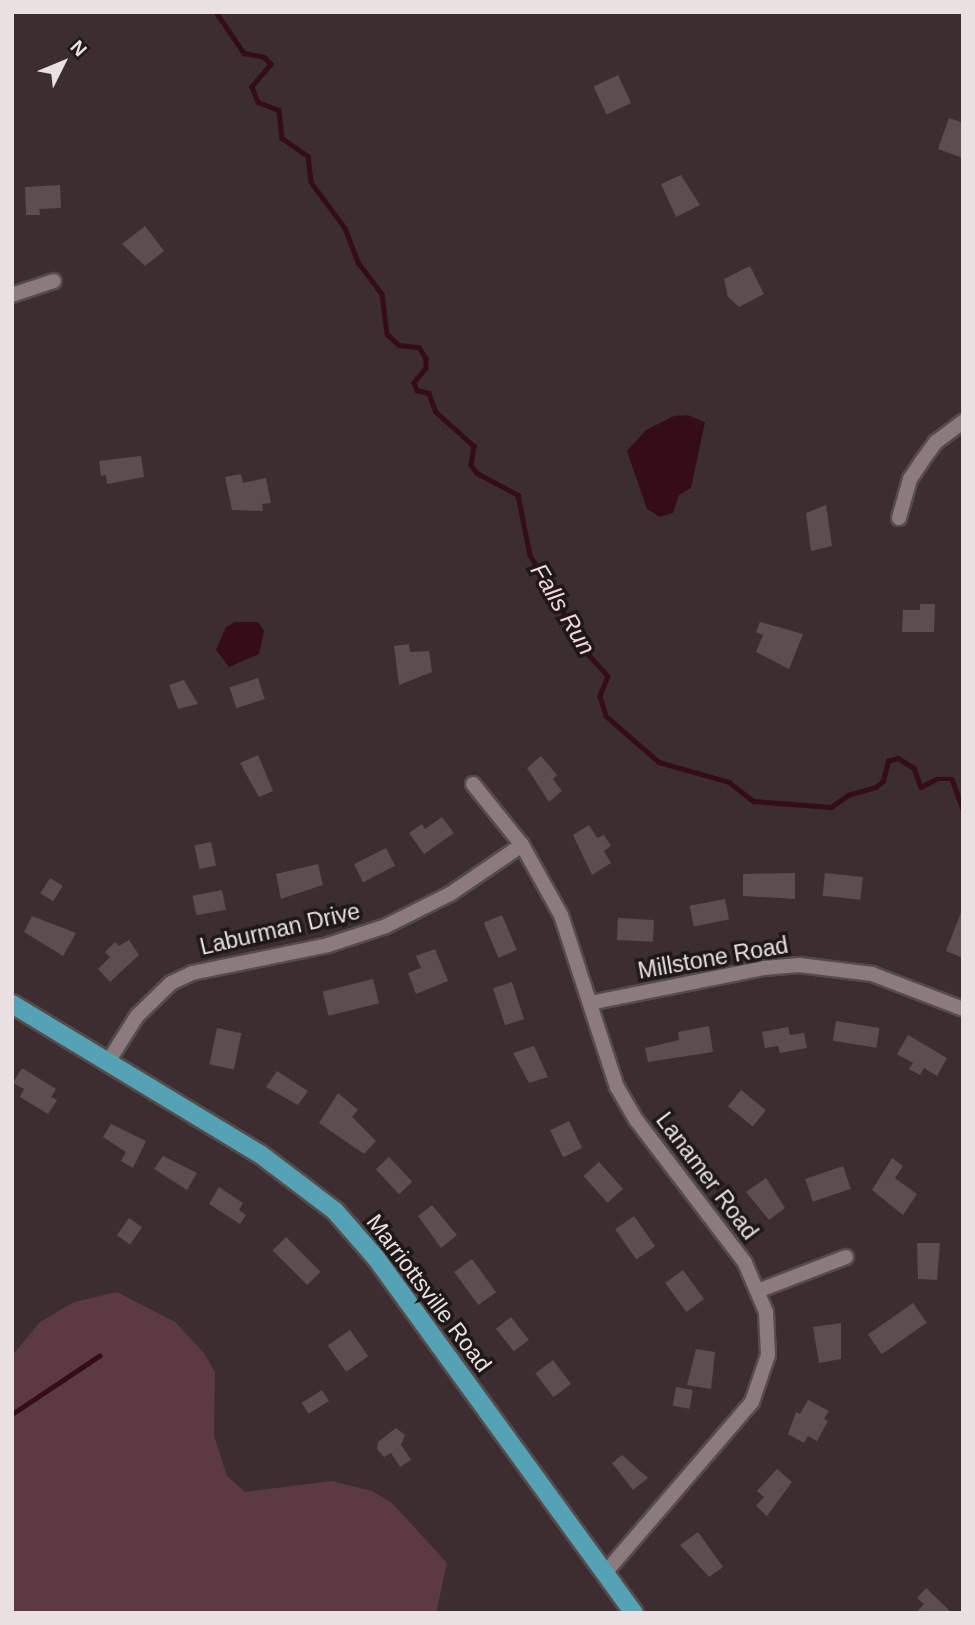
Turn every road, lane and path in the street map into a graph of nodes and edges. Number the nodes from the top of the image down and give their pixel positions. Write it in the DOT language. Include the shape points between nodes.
graph roads {
  1 [pos="54,282"];
  2 [pos="12,295"];
  3 [pos="963,422"];
  4 [pos="899,518"];
  5 [pos="473,784"];
  6 [pos="522,845"];
  7 [pos="590,1003"];
  8 [pos="12,1004"];
  9 [pos="963,1009"];
  10 [pos="108,1062"];
  11 [pos="846,1258"];
  12 [pos="760,1290"];
  13 [pos="604,1574"];
  14 [pos="634,1613"];
  1 -- 2 [label="street"];
  3 -- 4 [label="street" via="936,442 922,461 910,479"];
  5 -- 6 [label="street, Lanamer Road"];
  6 -- 7 [label="street, Lanamer Road" via="561,915"];
  6 -- 10 [label="street, Laburman Drive" via="450,894 386,926 328,945 192,974 171,984 137,1016"];
  7 -- 9 [label="street, Millstone Road" via="799,965 872,974"];
  7 -- 12 [label="street, Lanamer Road" via="603,1053 637,1121 745,1263"];
  8 -- 10 [label="main road, Marriottsville Road"];
  10 -- 13 [label="main road, Marriottsville Road" via="278,1166 348,1225"];
  11 -- 12 [label="street"];
  12 -- 13 [label="street, Lanamer Road" via="768,1355 752,1402"];
  13 -- 14 [label="main road, Marriottsville Road"];
}
